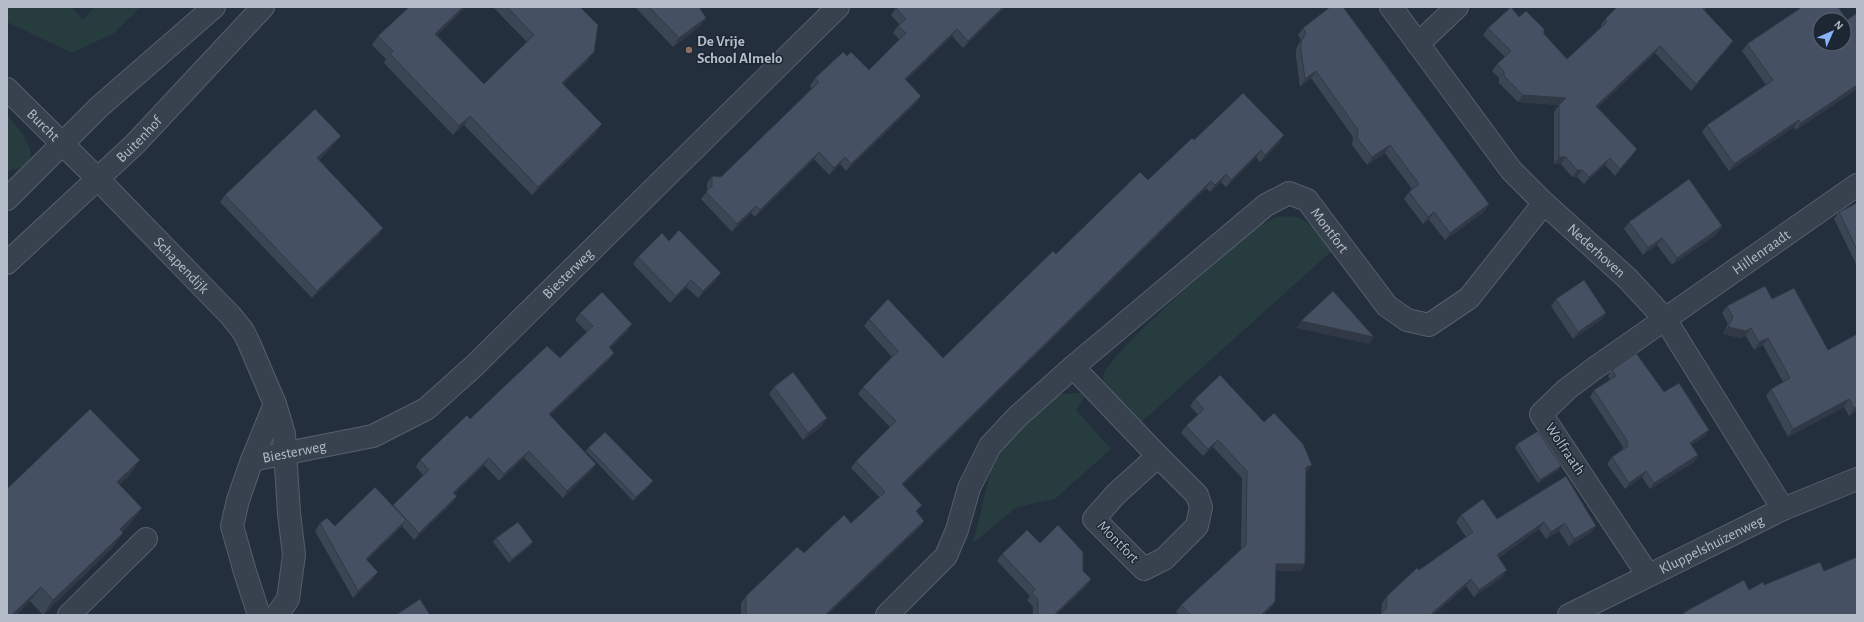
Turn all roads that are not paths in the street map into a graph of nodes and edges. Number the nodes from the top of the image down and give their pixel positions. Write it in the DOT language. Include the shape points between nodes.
graph roads {
  1 [pos="214,7"];
  2 [pos="262,7"];
  3 [pos="838,7"];
  4 [pos="1391,7"];
  5 [pos="1457,7"];
  6 [pos="1418,44"];
  7 [pos="7,89"];
  8 [pos="62,145"];
  9 [pos="97,178"];
  10 [pos="1857,185"];
  11 [pos="7,199"];
  12 [pos="1544,203"];
  13 [pos="7,263"];
  14 [pos="1665,320"];
  15 [pos="1073,367"];
  16 [pos="275,404"];
  17 [pos="284,453"];
  18 [pos="1158,456"];
  19 [pos="252,460"];
  20 [pos="1857,479"];
  21 [pos="1783,509"];
  22 [pos="146,538"];
  23 [pos="1648,575"];
  24 [pos="70,615"];
  25 [pos="260,615"];
  26 [pos="277,615"];
  27 [pos="887,615"];
  28 [pos="1569,615"];
  1 -- 8 [label="street" via="100,107"];
  2 -- 9 [label="street, Buitenhof" via="135,144"];
  3 -- 17 [label="street, Biesterweg" via="473,367 426,409 374,436"];
  4 -- 6 [label="street, Nederhoven"];
  5 -- 6 [label="street"];
  6 -- 12 [label="street, Nederhoven" via="1511,170"];
  7 -- 8 [label="street, Burcht"];
  8 -- 9 [label="street, Schapendijk"];
  8 -- 11 [label="street"];
  9 -- 13 [label="street, Buitenhof"];
  9 -- 16 [label="street, Schapendijk" via="243,331"];
  10 -- 14 [label="street, Hillenraadt"];
  12 -- 14 [label="street, Nederhoven" via="1627,278"];
  12 -- 15 [label="street, Montfort" via="1469,298 1429,325 1407,320 1387,306 1307,200 1289,193 1266,205"];
  14 -- 21 [label="street, Nederhoven"];
  14 -- 23 [label="street, Wolfraath" via="1568,389 1541,414"];
  15 -- 18 [label="street, Montfort"];
  15 -- 27 [label="street, Montfort" via="990,446 969,488 957,530 946,556"];
  16 -- 17 [label="street, Schapendijk" via="284,434"];
  16 -- 19 [label="street"];
  17 -- 19 [label="street, Biesterweg"];
  17 -- 26 [label="street, Schapendijk" via="294,556 288,599"];
  18 -- 18 [label="street, Montfort" via="1197,495 1201,507 1197,526 1164,559 1144,570 1094,519 1116,494"];
  19 -- 25 [label="street" via="232,526"];
  20 -- 21 [label="street, Kluppelshuizenweg"];
  21 -- 23 [label="street, Kluppelshuizenweg"];
  22 -- 24 [label="street"];
  23 -- 28 [label="street, Kluppelshuizenweg"];
}
